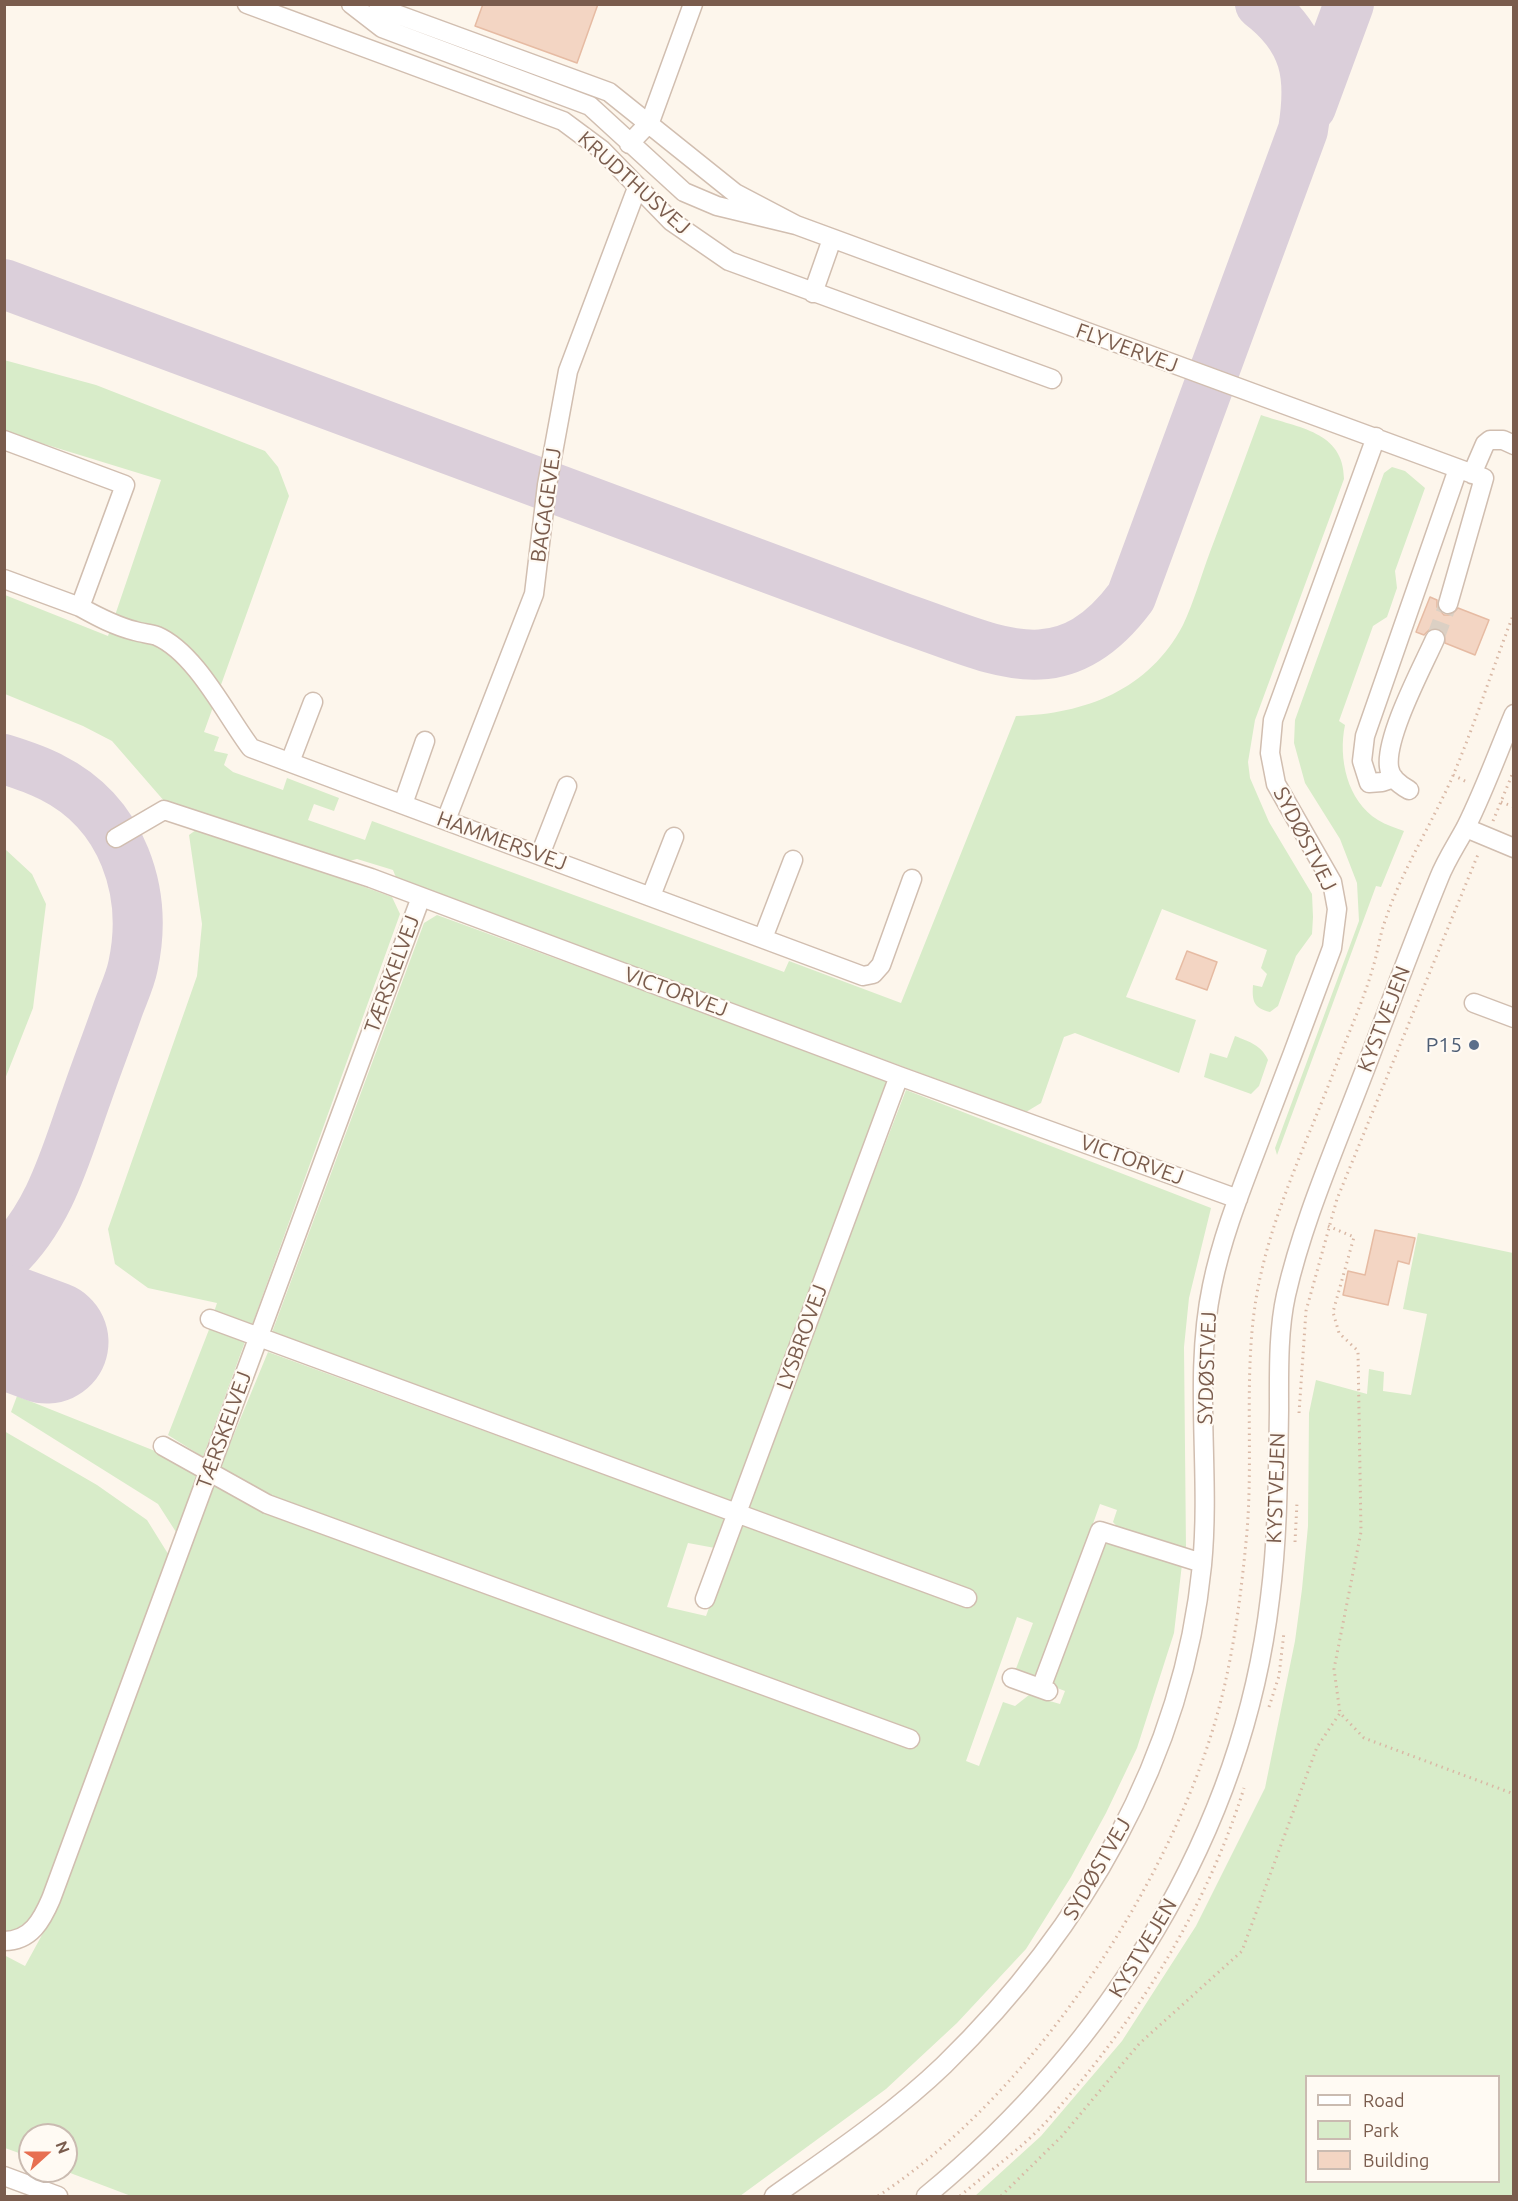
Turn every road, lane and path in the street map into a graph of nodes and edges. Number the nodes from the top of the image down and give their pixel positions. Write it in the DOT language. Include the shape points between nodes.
graph roads {
  1 [pos="247,4"];
  2 [pos="351,4"];
  3 [pos="378,4"];
  4 [pos="693,4"];
  5 [pos="435,28"];
  6 [pos="429,46"];
  7 [pos="420,68"];
  8 [pos="650,122"];
  9 [pos="629,144"];
  10 [pos="637,188"];
  11 [pos="796,225"];
  12 [pos="832,239"];
  13 [pos="813,293"];
  14 [pos="1052,379"];
  15 [pos="1376,437"];
  16 [pos="4,440"];
  17 [pos="1514,445"];
  18 [pos="1465,471"];
  19 [pos="4,579"];
  20 [pos="1448,604"];
  21 [pos="80,607"];
  22 [pos="1514,613"];
  23 [pos="1435,639"];
  24 [pos="313,702"];
  25 [pos="1514,714"];
  26 [pos="425,741"];
  27 [pos="290,762"];
  28 [pos="1394,778"];
  29 [pos="567,786"];
  30 [pos="1409,790"];
  31 [pos="403,804"];
  32 [pos="446,820"];
  33 [pos="1466,828"];
  34 [pos="674,837"];
  35 [pos="116,838"];
  36 [pos="1514,848"];
  37 [pos="540,855"];
  38 [pos="793,860"];
  39 [pos="912,879"];
  40 [pos="651,896"];
  41 [pos="421,897"];
  42 [pos="763,938"];
  43 [pos="1474,1003"];
  44 [pos="1514,1018"];
  45 [pos="899,1076"];
  46 [pos="1238,1199"];
  47 [pos="1308,1217"];
  48 [pos="210,1319"];
  49 [pos="258,1338"];
  50 [pos="163,1446"];
  51 [pos="209,1471"];
  52 [pos="736,1514"];
  53 [pos="1202,1563"];
  54 [pos="967,1598"];
  55 [pos="705,1599"];
  56 [pos="1012,1678"];
  57 [pos="1340,1713"];
  58 [pos="910,1740"];
  59 [pos="1514,1794"];
  60 [pos="4,1941"];
  61 [pos="4,2176"];
  62 [pos="58,2196"];
  63 [pos="774,2196"];
  64 [pos="878,2196"];
  65 [pos="926,2196"];
  66 [pos="1001,2196"];
  1 -- 7 [label="street, KRUDTHUSVEJ"];
  2 -- 6 [label="street" via="382,28"];
  3 -- 5 [label="street"];
  4 -- 8 [label="street"];
  5 -- 6 [label="street"];
  5 -- 8 [label="street" via="609,92"];
  6 -- 7 [label="street"];
  6 -- 9 [label="street" via="590,106"];
  7 -- 10 [label="street, KRUDTHUSVEJ" via="563,121 602,150"];
  8 -- 9 [label="street"];
  8 -- 11 [label="street" via="735,193"];
  9 -- 11 [label="street" via="684,192 717,206"];
  10 -- 13 [label="street, KRUDTHUSVEJ" via="672,221 729,261"];
  10 -- 32 [label="street, BAGAGEVEJ" via="568,371 547,485 534,594"];
  11 -- 12 [label="street, FLYVERVEJ"];
  12 -- 13 [label="street"];
  12 -- 15 [label="street, FLYVERVEJ"];
  13 -- 14 [label="street, KRUDTHUSVEJ"];
  15 -- 18 [label="street, FLYVERVEJ"];
  15 -- 46 [label="street, SYDØSTVEJ" via="1273,720 1270,753 1276,784 1332,882 1337,909 1332,948"];
  16 -- 21 [label="street" via="125,485"];
  17 -- 18 [label="street" via="1490,440"];
  18 -- 20 [label="street" via="1484,478"];
  18 -- 28 [label="street" via="1365,736 1362,761 1369,783"];
  19 -- 21 [label="street, HAMMERSVEJ"];
  21 -- 27 [label="street, HAMMERSVEJ" via="105,621 157,636 182,653 251,748"];
  22 -- 64 [label="path" via="1453,775 1385,920 1374,967 1280,1214 1260,1279 1252,1345 1247,1538 1236,1628 1212,1732 1178,1821 1124,1926 1067,2011 1018,2071 964,2126 900,2182"];
  23 -- 28 [label="street" via="1390,741 1389,768"];
  24 -- 27 [label="street"];
  25 -- 33 [label="street, KYSTVEJEN"];
  26 -- 31 [label="street"];
  27 -- 31 [label="street, HAMMERSVEJ"];
  28 -- 30 [label="street"];
  29 -- 37 [label="street"];
  31 -- 32 [label="street, HAMMERSVEJ"];
  32 -- 37 [label="street, HAMMERSVEJ"];
  33 -- 36 [label="street"];
  33 -- 47 [label="street, KYSTVEJEN" via="1441,873"];
  34 -- 40 [label="street"];
  35 -- 41 [label="street, VICTORVEJ" via="164,810"];
  37 -- 40 [label="street, HAMMERSVEJ"];
  38 -- 42 [label="street"];
  39 -- 42 [label="street, HAMMERSVEJ" via="881,965 873,974 862,976"];
  40 -- 42 [label="street, HAMMERSVEJ"];
  41 -- 45 [label="street, VICTORVEJ"];
  41 -- 49 [label="street, TÆRSKELVEJ"];
  43 -- 44 [label="street"];
  45 -- 46 [label="street, VICTORVEJ"];
  45 -- 52 [label="street, LYSBROVEJ"];
  46 -- 53 [label="street, SYDØSTVEJ" via="1212,1286 1206,1327"];
  47 -- 57 [label="path" via="1354,1237 1333,1312 1339,1333 1358,1351 1361,1382 1361,1532 1334,1669"];
  47 -- 65 [label="street, KYSTVEJEN" via="1285,1299 1279,1375 1277,1528 1268,1610 1248,1705 1215,1808 1169,1907 1104,2012 1019,2112 973,2158"];
  48 -- 49 [label="street"];
  49 -- 51 [label="street, TÆRSKELVEJ"];
  49 -- 52 [label="street"];
  50 -- 51 [label="street"];
  51 -- 58 [label="street" via="267,1504"];
  51 -- 60 [label="street, TÆRSKELVEJ" via="41,1923 12,1941"];
  52 -- 54 [label="street"];
  52 -- 55 [label="street, LYSBROVEJ"];
  53 -- 56 [label="street" via="1100,1531 1044,1690"];
  53 -- 63 [label="street, SYDØSTVEJ" via="1195,1614 1172,1712 1120,1837 1083,1898 1026,1974 943,2066 847,2145"];
  57 -- 59 [label="path" via="1364,1738"];
  57 -- 66 [label="path" via="1317,1747 1242,1952 1139,2043 1062,2136"];
  61 -- 62 [label="street"];
}
